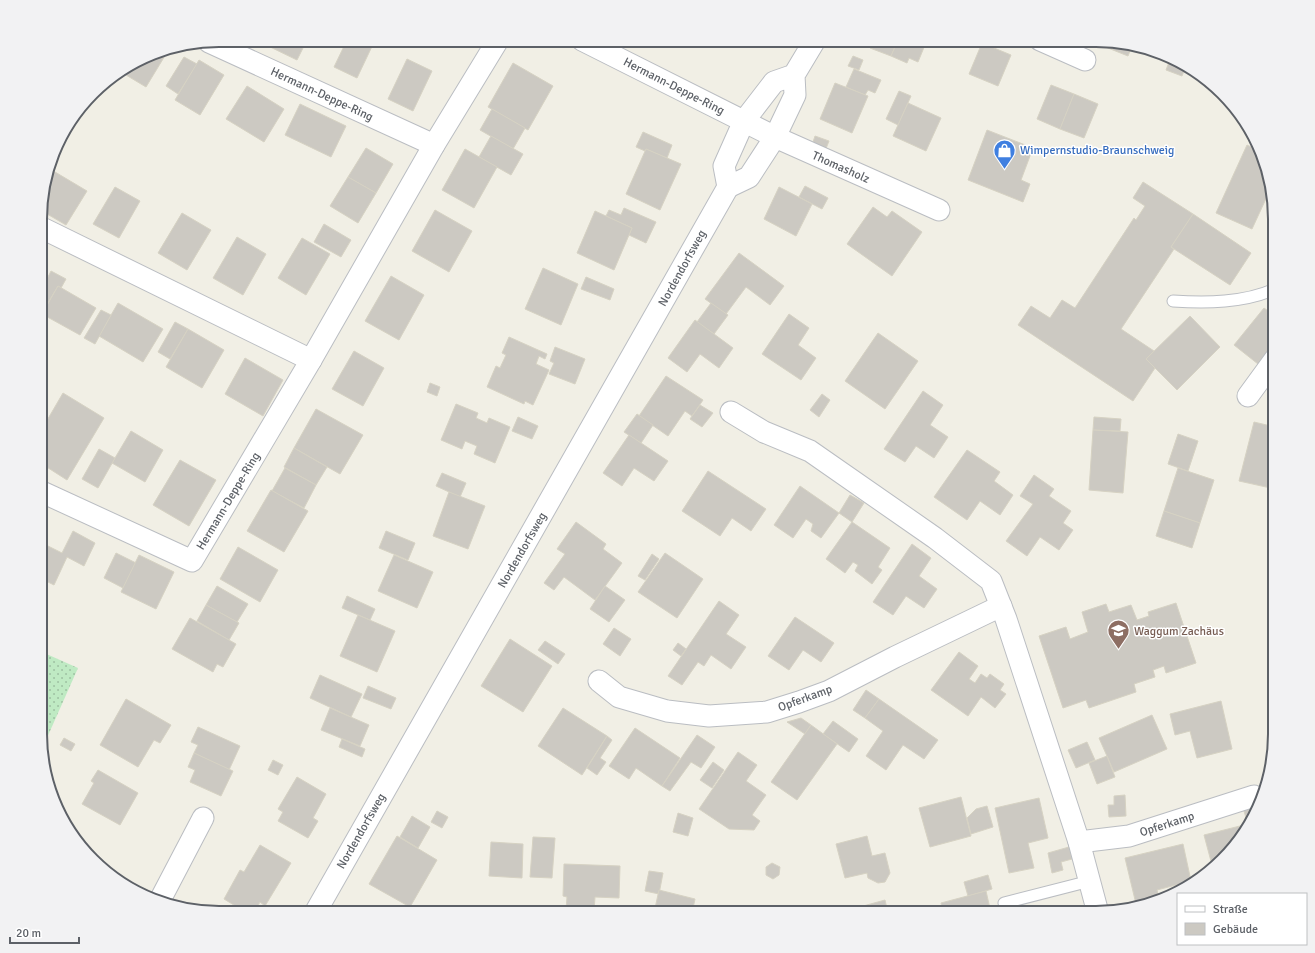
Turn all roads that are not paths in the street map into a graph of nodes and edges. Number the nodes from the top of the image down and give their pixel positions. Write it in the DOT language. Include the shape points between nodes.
graph roads {
  1 [pos="220,47"];
  2 [pos="494,47"];
  3 [pos="596,47"];
  4 [pos="811,47"];
  5 [pos="1056,47"];
  6 [pos="1085,60"];
  7 [pos="794,75"];
  8 [pos="744,121"];
  9 [pos="775,137"];
  10 [pos="434,145"];
  11 [pos="728,187"];
  12 [pos="939,210"];
  13 [pos="47,230"];
  14 [pos="1268,292"];
  15 [pos="1172,301"];
  16 [pos="311,360"];
  17 [pos="1268,369"];
  18 [pos="1248,396"];
  19 [pos="731,412"];
  20 [pos="47,494"];
  21 [pos="1001,606"];
  22 [pos="599,681"];
  23 [pos="1254,796"];
  24 [pos="203,818"];
  25 [pos="1078,842"];
  26 [pos="1090,881"];
  27 [pos="162,896"];
  28 [pos="1004,903"];
  29 [pos="319,906"];
  30 [pos="1096,906"];
  1 -- 10 [label="street, Hermann-Deppe-Ring"];
  2 -- 10 [label="street, Hermann-Deppe-Ring"];
  3 -- 8 [label="street, Hermann-Deppe-Ring"];
  4 -- 7 [label="street"];
  5 -- 6 [label="street"];
  7 -- 8 [label="street" via="774,82"];
  7 -- 9 [label="street" via="795,95"];
  8 -- 9 [label="street, Thomasholz"];
  8 -- 11 [label="street" via="724,166"];
  9 -- 11 [label="street" via="749,177"];
  9 -- 12 [label="street, Thomasholz"];
  10 -- 16 [label="street, Hermann-Deppe-Ring"];
  11 -- 29 [label="street, Nordendorfsweg"];
  13 -- 16 [label="street"];
  14 -- 15 [label="lane" via="1239,300"];
  16 -- 20 [label="street, Hermann-Deppe-Ring" via="192,561"];
  17 -- 18 [label="street"];
  19 -- 21 [label="street" via="764,432 810,451 935,538 991,581"];
  21 -- 22 [label="street, Opferkamp" via="829,691 767,712 709,716 667,711 619,696"];
  21 -- 25 [label="street"];
  23 -- 25 [label="street, Opferkamp" via="1129,836"];
  24 -- 27 [label="street"];
  25 -- 26 [label="street"];
  26 -- 28 [label="lane"];
  26 -- 30 [label="street"];
}
